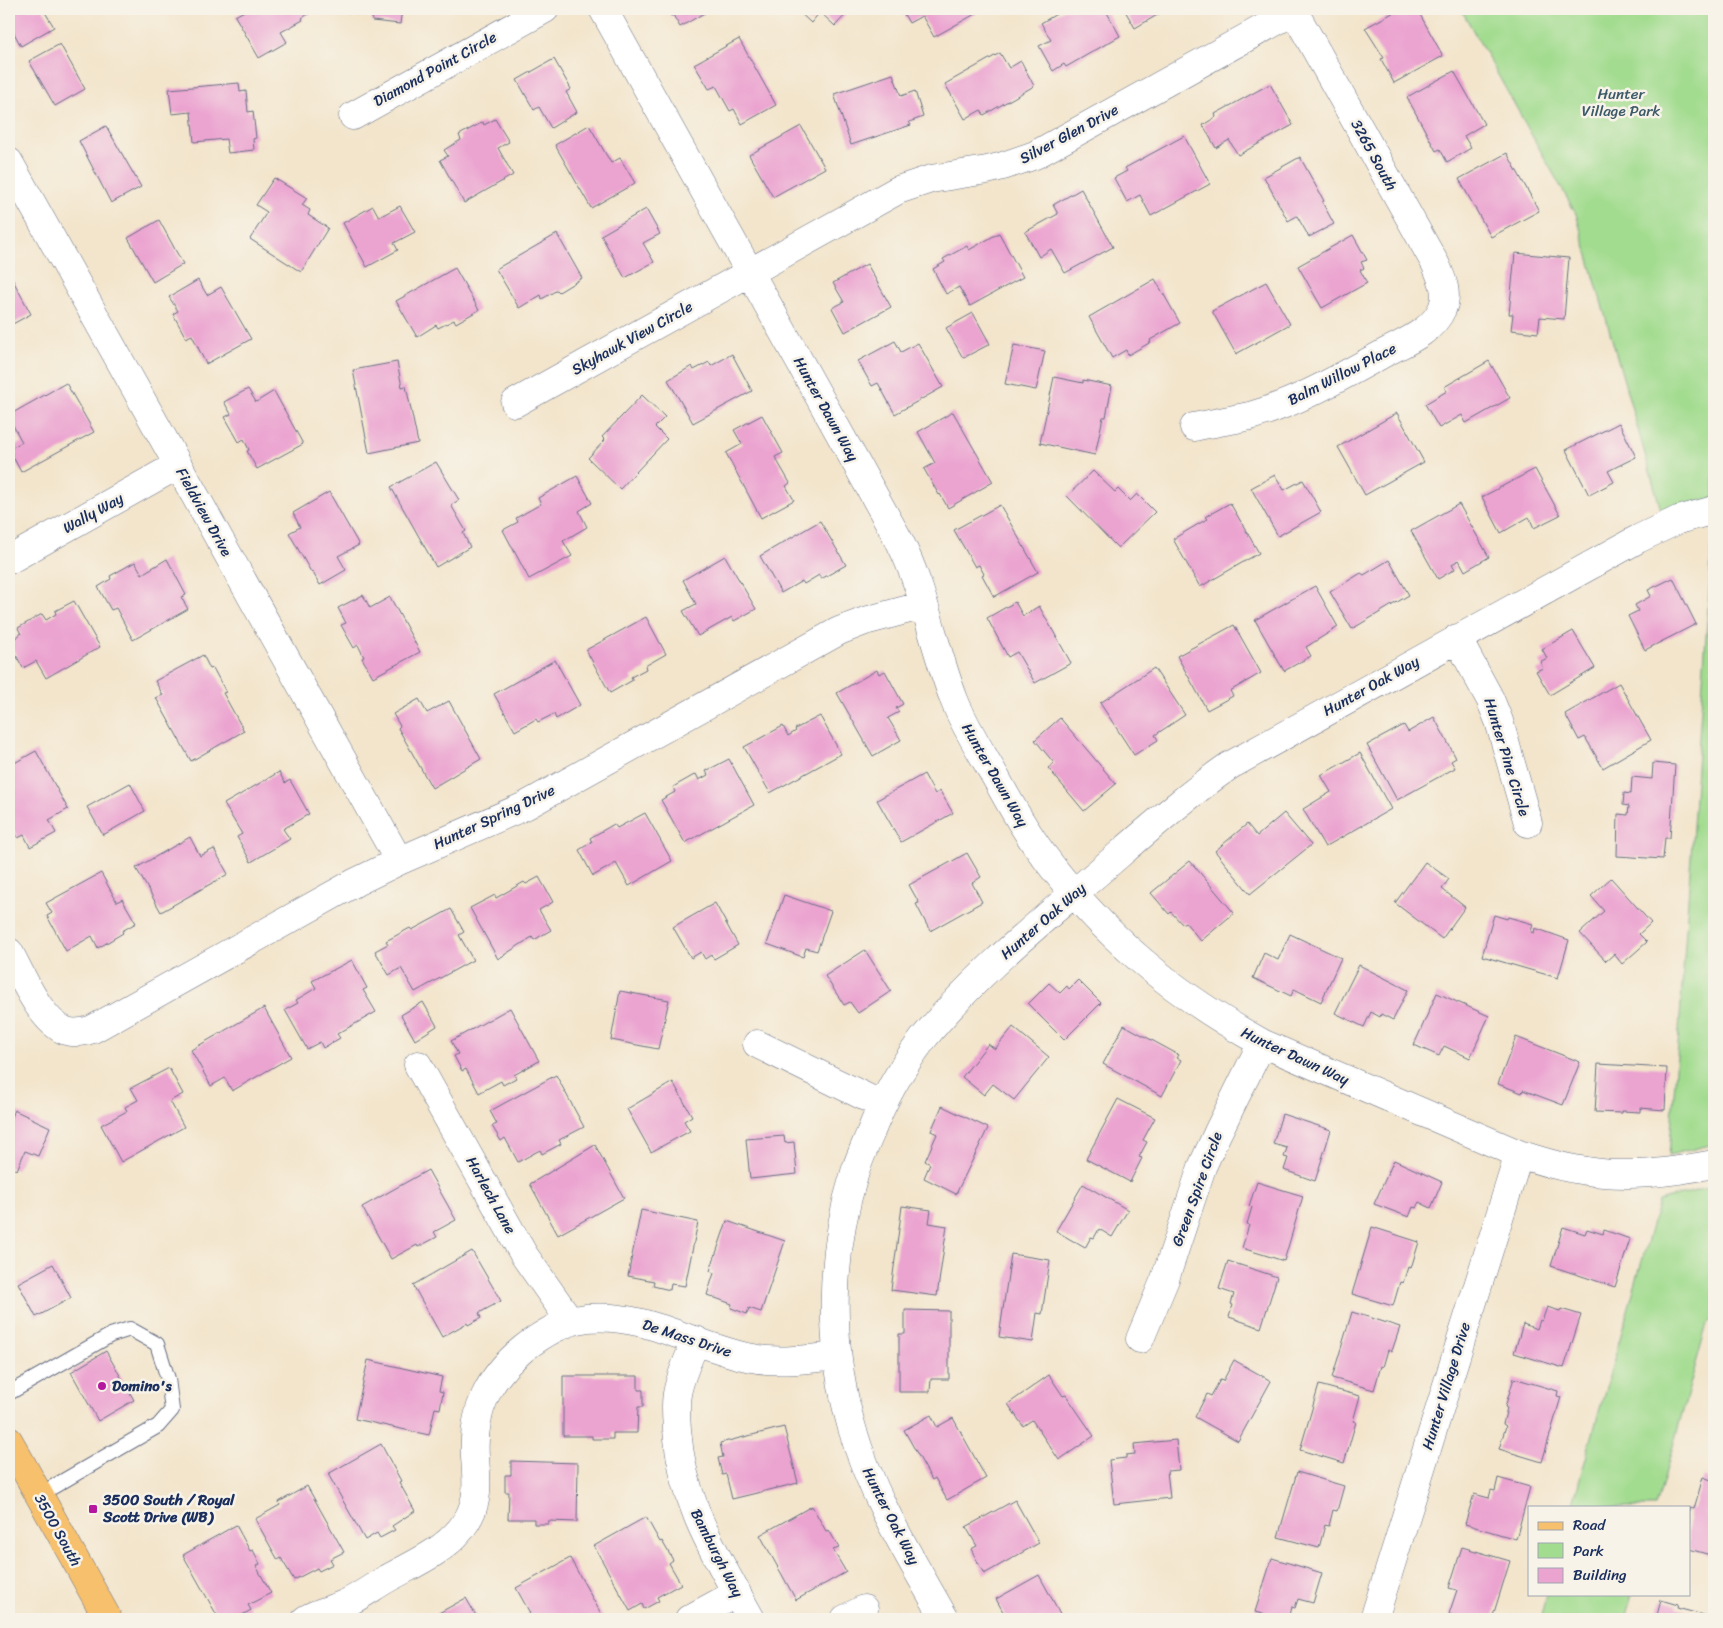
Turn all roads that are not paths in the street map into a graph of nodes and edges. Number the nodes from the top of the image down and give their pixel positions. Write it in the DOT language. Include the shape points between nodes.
graph roads {
  1 [pos="545,9"];
  2 [pos="603,9"];
  3 [pos="1296,10"];
  4 [pos="353,116"];
  5 [pos="9,162"];
  6 [pos="18,199"];
  7 [pos="750,272"];
  8 [pos="1445,301"];
  9 [pos="515,403"];
  10 [pos="1194,427"];
  11 [pos="178,466"];
  12 [pos="1714,510"];
  13 [pos="9,560"];
  14 [pos="924,605"];
  15 [pos="1458,638"];
  16 [pos="1528,822"];
  17 [pos="399,861"];
  18 [pos="1074,894"];
  19 [pos="9,952"];
  20 [pos="1262,1043"];
  21 [pos="757,1044"];
  22 [pos="418,1065"];
  23 [pos="882,1105"];
  24 [pos="1519,1154"];
  25 [pos="1714,1164"];
  26 [pos="571,1322"];
  27 [pos="1140,1339"];
  28 [pos="696,1340"];
  29 [pos="838,1356"];
  30 [pos="9,1393"];
  31 [pos="9,1441"];
  32 [pos="39,1495"];
  33 [pos="737,1592"];
  34 [pos="348,1612"];
  35 [pos="108,1619"];
  36 [pos="306,1619"];
  37 [pos="689,1619"];
  38 [pos="751,1619"];
  39 [pos="945,1619"];
  40 [pos="1374,1619"];
  1 -- 4 [label="street, Diamond Point Circle"];
  2 -- 7 [label="street, Hunter Dawn Way"];
  3 -- 7 [label="street, Silver Glen Drive" via="1035,155 987,170 932,179 898,190"];
  3 -- 8 [label="street, 3265 South" via="1436,265 1443,282"];
  5 -- 6 [label="street, Fieldview Drive"];
  6 -- 11 [label="street, Fieldview Drive"];
  7 -- 9 [label="street, Skyhawk View Circle"];
  7 -- 14 [label="street, Hunter Dawn Way" via="900,542"];
  8 -- 10 [label="street, Balm Willow Place" via="1436,319 1420,333 1332,382 1250,416"];
  11 -- 13 [label="street, Wally Way"];
  11 -- 17 [label="street, Fieldview Drive"];
  12 -- 15 [label="street, Hunter Oak Way" via="1678,520 1638,538"];
  14 -- 17 [label="street, Hunter Spring Drive" via="865,620 839,631 525,806"];
  14 -- 18 [label="street, Hunter Dawn Way" via="949,686 968,730 1028,833"];
  15 -- 16 [label="street, Hunter Pine Circle" via="1499,721"];
  15 -- 18 [label="street, Hunter Oak Way" via="1229,766 1186,798"];
  17 -- 19 [label="street, Hunter Spring Drive" via="84,1032 67,1032 42,1011"];
  18 -- 20 [label="street, Hunter Dawn Way" via="1117,941 1145,965 1205,1010"];
  18 -- 23 [label="street, Hunter Oak Way" via="946,1012 921,1042"];
  20 -- 24 [label="street, Hunter Dawn Way"];
  20 -- 27 [label="street, Green Spire Circle" via="1202,1167 1165,1279"];
  21 -- 23 [label="street"];
  22 -- 26 [label="street, Harlech Lane" via="531,1267"];
  23 -- 29 [label="street, Hunter Oak Way" via="855,1171 844,1210 835,1290 834,1326"];
  24 -- 25 [label="street, Hunter Dawn Way" via="1587,1172 1621,1174 1655,1174"];
  24 -- 40 [label="street, Hunter Village Drive"];
  26 -- 28 [label="street, De Mass Drive" via="587,1318 622,1318 651,1324"];
  26 -- 34 [label="street, De Mass Drive" via="556,1327 528,1345 489,1386 476,1420 477,1491 462,1528 440,1548"];
  28 -- 29 [label="street, De Mass Drive" via="731,1353 766,1360"];
  28 -- 33 [label="street, Bamburgh Way" via="677,1393 678,1446 691,1502 706,1538"];
  29 -- 39 [label="street, Hunter Oak Way" via="844,1398 873,1488"];
  30 -- 32 [label="lane" via="111,1334 130,1329 157,1344 168,1379 172,1410 158,1426"];
  31 -- 32 [label="main road, 3500 South"];
  32 -- 35 [label="main road, 3500 South"];
  33 -- 37 [label="street"];
  33 -- 38 [label="street, Bamburgh Way"];
  34 -- 36 [label="street, De Mass Drive" via="318,1612"];
}
